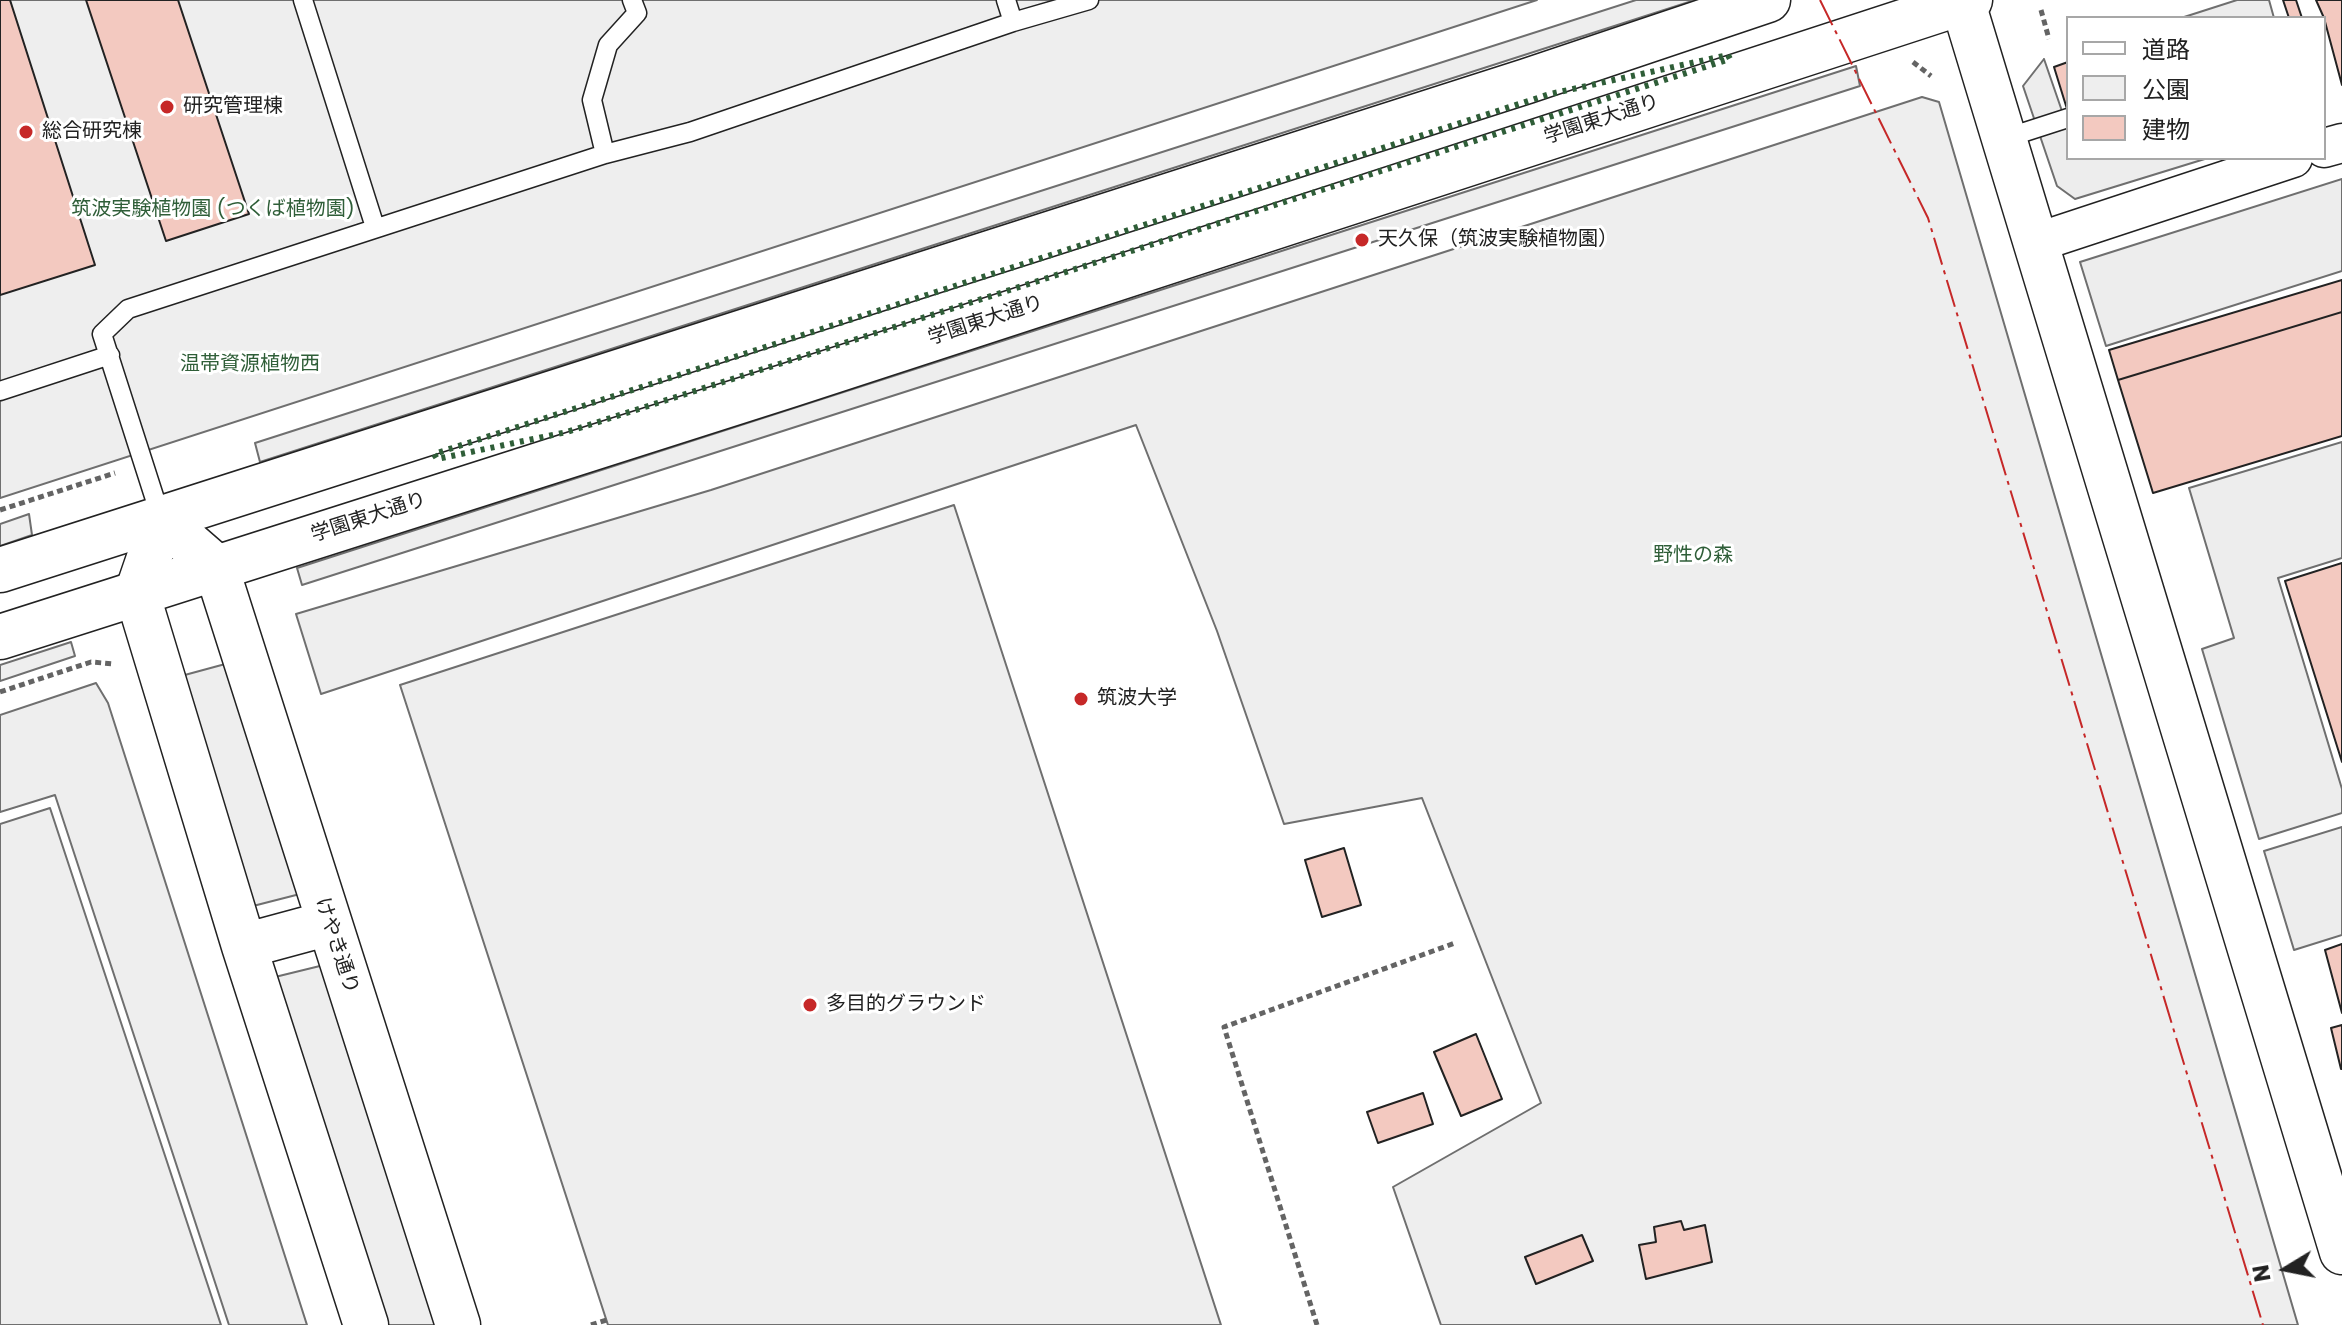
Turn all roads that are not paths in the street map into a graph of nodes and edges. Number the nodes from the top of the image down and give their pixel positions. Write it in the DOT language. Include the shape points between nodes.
graph roads {
  1 [pos="303,0"];
  2 [pos="632,0"];
  3 [pos="1006,0"];
  4 [pos="1089,0"];
  5 [pos="1768,0"];
  6 [pos="1965,1"];
  7 [pos="1013,22"];
  8 [pos="2066,119"];
  9 [pos="2003,139"];
  10 [pos="605,154"];
  11 [pos="2279,160"];
  12 [pos="2251,164"];
  13 [pos="375,227"];
  14 [pos="2035,243"];
  15 [pos="110,355"];
  16 [pos="0,391"];
  17 [pos="162,520"];
  18 [pos="216,567"];
  19 [pos="0,570"];
  20 [pos="137,593"];
  21 [pos="0,637"];
  22 [pos="329,923"];
  23 [pos="244,946"];
  24 [pos="2342,1252"];
  25 [pos="366,1325"];
  26 [pos="458,1325"];
  1 -- 13 [label="lane"];
  2 -- 10 [label="lane" via="637,13 608,45 592,100"];
  3 -- 7 [label="lane"];
  4 -- 7 [label="lane"];
  5 -- 17 [label="main road"];
  6 -- 9 [label="main road"];
  6 -- 18 [label="main road, 学園東大通り"];
  7 -- 10 [label="lane" via="690,132"];
  8 -- 9 [label="lane"];
  9 -- 14 [label="main road"];
  10 -- 13 [label="lane"];
  11 -- 12 [label="street"];
  12 -- 14 [label="street"];
  13 -- 15 [label="lane" via="128,309 102,334"];
  14 -- 24 [label="main road"];
  15 -- 16 [label="lane"];
  15 -- 17 [label="lane"];
  17 -- 18 [label="main road"];
  17 -- 19 [label="main road"];
  17 -- 20 [label="main road"];
  18 -- 20 [label="main road, 学園東大通り"];
  18 -- 22 [label="main road, けやき通り"];
  20 -- 21 [label="main road, 学園東大通り"];
  20 -- 23 [label="main road"];
  22 -- 23 [label="main road"];
  22 -- 26 [label="main road, けやき通り"];
  23 -- 25 [label="main road"];
}
